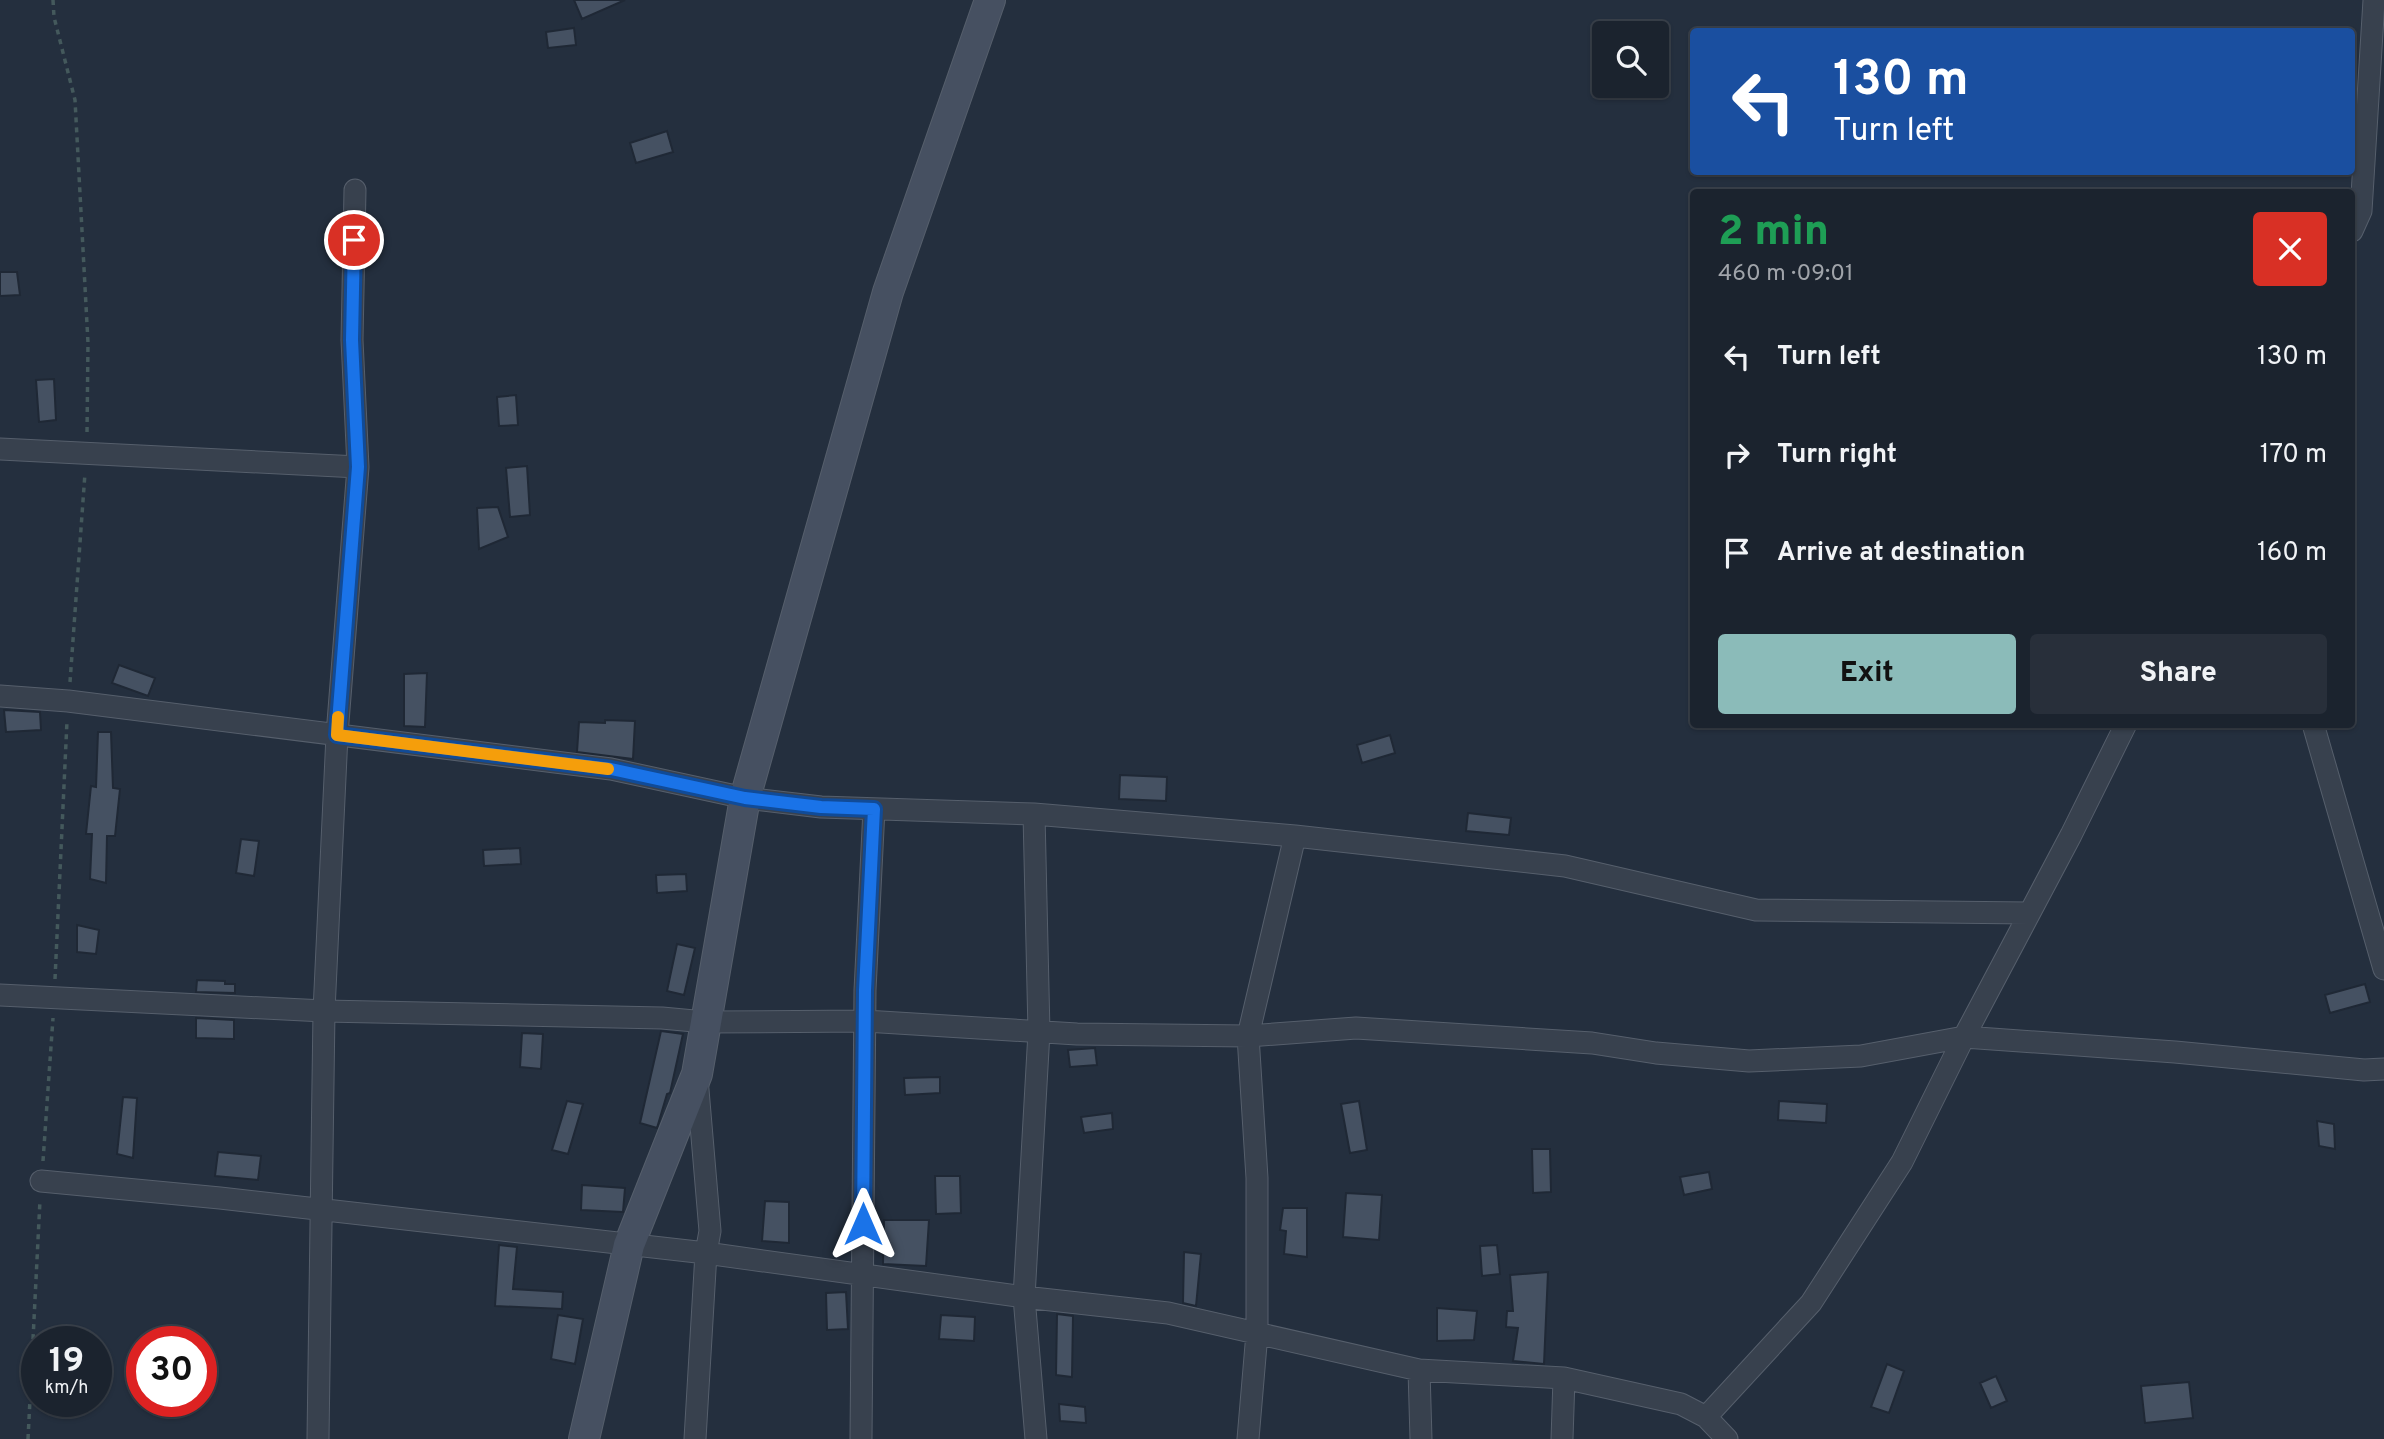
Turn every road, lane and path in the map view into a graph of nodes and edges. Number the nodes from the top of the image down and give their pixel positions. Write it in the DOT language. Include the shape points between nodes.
graph roads {
  1 [pos="990,0"];
  2 [pos="2374,0"];
  3 [pos="355,190"];
  4 [pos="2355,224"];
  5 [pos="0,449"];
  6 [pos="358,467"];
  7 [pos="0,696"];
  8 [pos="2124,728"];
  9 [pos="2314,728"];
  10 [pos="337,735"];
  11 [pos="745,798"];
  12 [pos="874,809"];
  13 [pos="1034,814"];
  14 [pos="1296,835"];
  15 [pos="2029,914"];
  16 [pos="2384,969"];
  17 [pos="0,995"];
  18 [pos="324,1011"];
  19 [pos="865,1021"];
  20 [pos="705,1022"];
  21 [pos="1039,1032"];
  22 [pos="1248,1036"];
  23 [pos="1964,1037"];
  24 [pos="2384,1069"];
  25 [pos="697,1074"];
  26 [pos="41,1181"];
  27 [pos="322,1209"];
  28 [pos="629,1245"];
  29 [pos="706,1253"];
  30 [pos="863,1275"];
  31 [pos="1024,1297"];
  32 [pos="1257,1333"];
  33 [pos="1419,1370"];
  34 [pos="1564,1378"];
  35 [pos="1706,1417"];
  36 [pos="318,1439"];
  37 [pos="584,1439"];
  38 [pos="695,1439"];
  39 [pos="861,1439"];
  40 [pos="1036,1439"];
  41 [pos="1248,1439"];
  42 [pos="1421,1439"];
  43 [pos="1562,1439"];
  44 [pos="1727,1439"];
  1 -- 11 [label="street" via="888,292"];
  2 -- 4 [label="street" via="2361,211"];
  3 -- 6 [label="street" via="352,340"];
  5 -- 6 [label="street"];
  6 -- 10 [label="street"];
  7 -- 10 [label="street"];
  8 -- 15 [label="street"];
  9 -- 16 [label="street"];
  10 -- 11 [label="street" via="611,769"];
  10 -- 18 [label="street"];
  11 -- 12 [label="street"];
  11 -- 20 [label="street"];
  12 -- 13 [label="street"];
  12 -- 19 [label="street"];
  13 -- 14 [label="street"];
  13 -- 21 [label="street"];
  14 -- 15 [label="street" via="1564,866 1756,910"];
  14 -- 22 [label="street"];
  15 -- 23 [label="street"];
  17 -- 18 [label="street"];
  18 -- 20 [label="street"];
  18 -- 27 [label="street"];
  19 -- 20 [label="street"];
  19 -- 21 [label="street"];
  19 -- 30 [label="street"];
  20 -- 25 [label="street"];
  21 -- 22 [label="street"];
  21 -- 31 [label="street"];
  22 -- 23 [label="street" via="1356,1028 1423,1031 1749,1060 1861,1056"];
  22 -- 32 [label="street" via="1257,1178"];
  23 -- 24 [label="street"];
  23 -- 35 [label="street" via="1902,1162 1811,1303"];
  25 -- 28 [label="street"];
  25 -- 29 [label="street" via="710,1231"];
  26 -- 27 [label="street"];
  27 -- 28 [label="street"];
  27 -- 36 [label="street"];
  28 -- 29 [label="street"];
  28 -- 37 [label="street"];
  29 -- 30 [label="street"];
  29 -- 38 [label="street"];
  30 -- 31 [label="street"];
  30 -- 39 [label="street"];
  31 -- 32 [label="street" via="1168,1313"];
  31 -- 40 [label="street"];
  32 -- 33 [label="street"];
  32 -- 41 [label="street"];
  33 -- 34 [label="street"];
  33 -- 42 [label="street"];
  34 -- 35 [label="street" via="1681,1404"];
  34 -- 43 [label="street"];
  35 -- 44 [label="street"];
}
